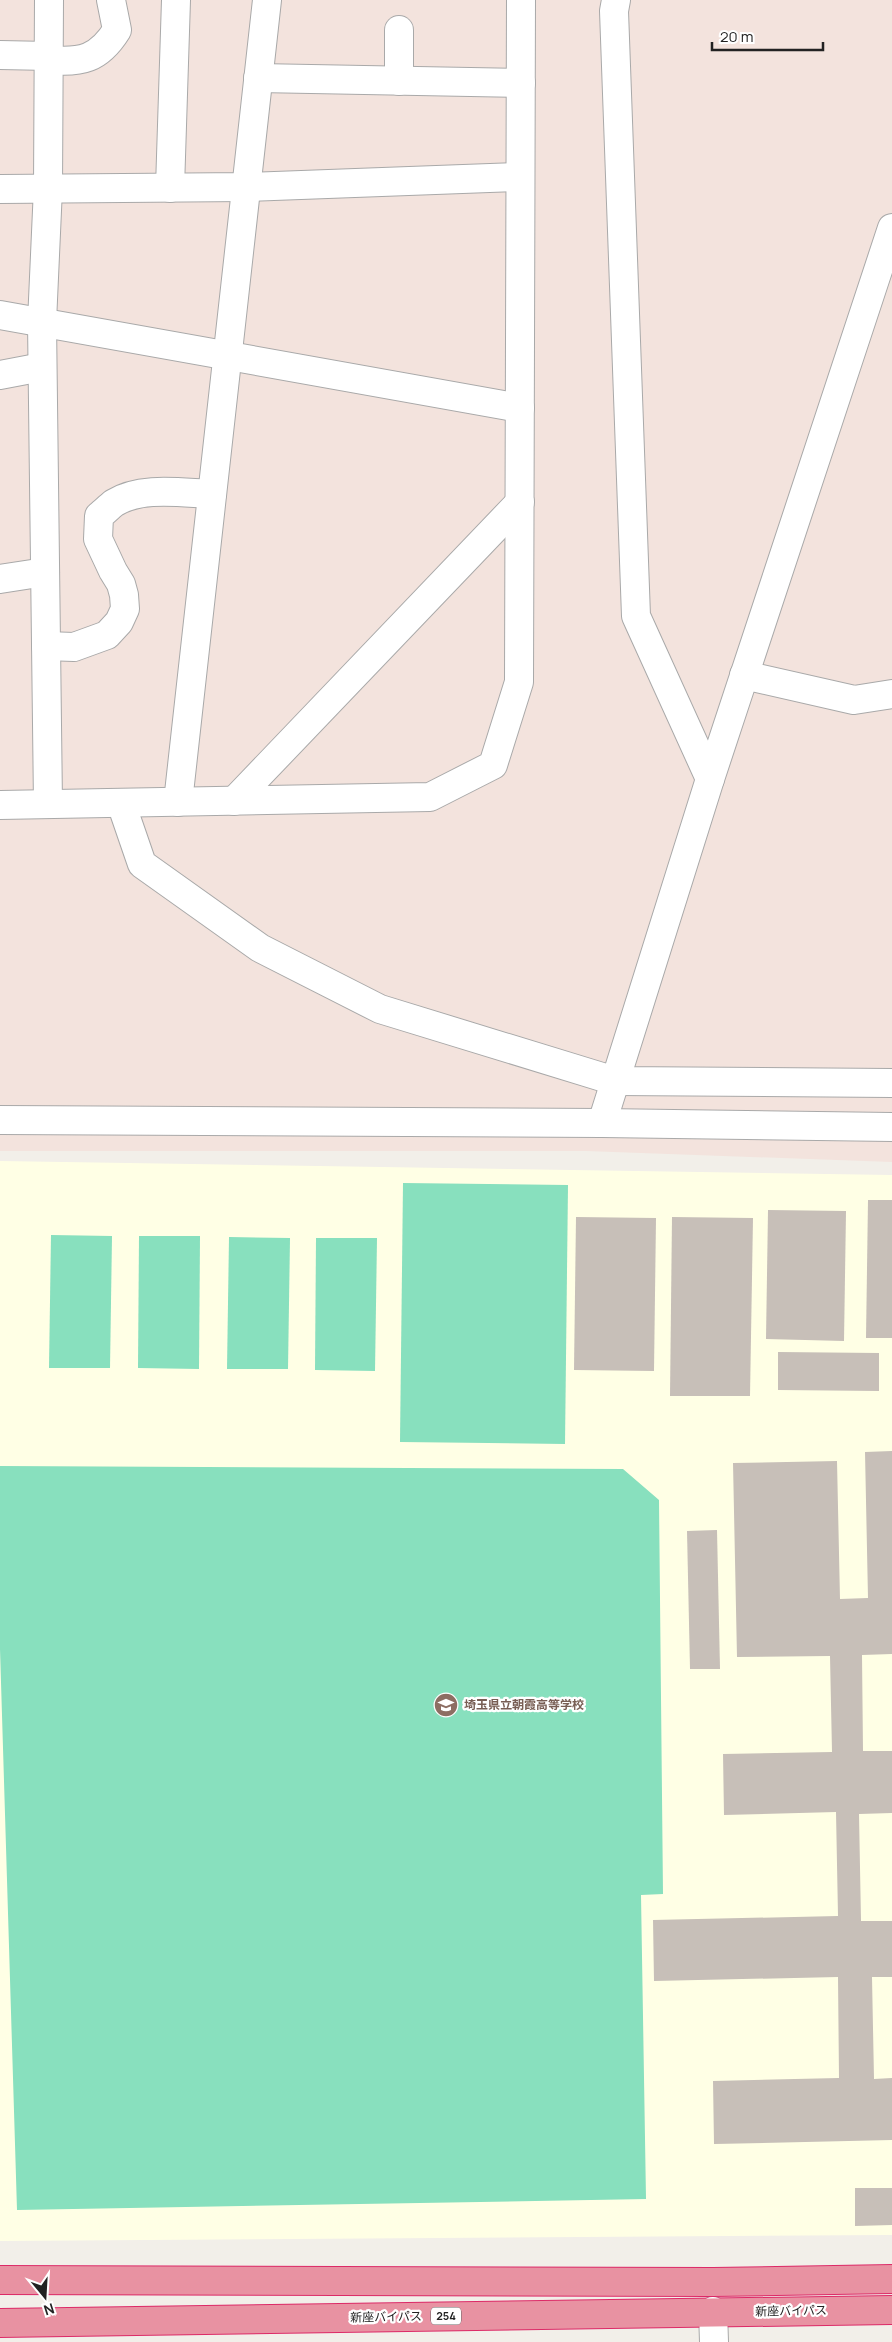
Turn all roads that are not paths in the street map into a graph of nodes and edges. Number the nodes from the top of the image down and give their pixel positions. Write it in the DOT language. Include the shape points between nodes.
graph roads {
  1 [pos="50,0"];
  2 [pos="111,0"];
  3 [pos="176,0"];
  4 [pos="267,0"];
  5 [pos="520,0"];
  6 [pos="616,0"];
  7 [pos="399,30"];
  8 [pos="0,55"];
  9 [pos="49,58"];
  10 [pos="258,78"];
  11 [pos="399,81"];
  12 [pos="521,83"];
  13 [pos="520,177"];
  14 [pos="246,187"];
  15 [pos="48,188"];
  16 [pos="170,188"];
  17 [pos="0,189"];
  18 [pos="892,228"];
  19 [pos="0,315"];
  20 [pos="42,322"];
  21 [pos="228,354"];
  22 [pos="42,367"];
  23 [pos="0,376"];
  24 [pos="520,408"];
  25 [pos="212,494"];
  26 [pos="520,502"];
  27 [pos="45,572"];
  28 [pos="0,579"];
  29 [pos="46,646"];
  30 [pos="744,675"];
  31 [pos="892,694"];
  32 [pos="710,779"];
  33 [pos="234,801"];
  34 [pos="178,802"];
  35 [pos="121,803"];
  36 [pos="48,804"];
  37 [pos="0,805"];
  38 [pos="615,1081"];
  39 [pos="892,1083"];
  40 [pos="0,1120"];
  41 [pos="602,1123"];
  42 [pos="892,1127"];
  43 [pos="892,2279"];
  44 [pos="0,2280"];
  45 [pos="892,2310"];
  46 [pos="713,2311"];
  47 [pos="0,2323"];
  48 [pos="714,2342"];
  1 -- 9 [label="street"];
  2 -- 9 [label="street" via="117,30 110,42 99,52 73,62"];
  3 -- 16 [label="street"];
  4 -- 10 [label="street"];
  5 -- 12 [label="street"];
  6 -- 32 [label="street" via="636,616"];
  7 -- 11 [label="street"];
  8 -- 9 [label="street"];
  9 -- 15 [label="street"];
  10 -- 11 [label="street"];
  10 -- 14 [label="street"];
  11 -- 12 [label="street"];
  12 -- 13 [label="street"];
  13 -- 14 [label="street"];
  13 -- 24 [label="street"];
  14 -- 16 [label="street"];
  14 -- 21 [label="street"];
  15 -- 16 [label="street"];
  15 -- 17 [label="street"];
  15 -- 20 [label="street"];
  18 -- 30 [label="street"];
  19 -- 20 [label="street"];
  20 -- 21 [label="street"];
  20 -- 22 [label="street"];
  21 -- 24 [label="street"];
  21 -- 25 [label="street"];
  22 -- 23 [label="street"];
  22 -- 27 [label="street"];
  24 -- 26 [label="street"];
  25 -- 29 [label="street" via="139,495 115,502 99,516 98,539 121,584 125,609 107,635 74,647"];
  25 -- 34 [label="street"];
  26 -- 33 [label="street"];
  26 -- 33 [label="street" via="519,682 492,765 430,797"];
  27 -- 28 [label="street"];
  27 -- 29 [label="street"];
  29 -- 36 [label="street"];
  30 -- 31 [label="street" via="854,700"];
  30 -- 32 [label="street"];
  32 -- 38 [label="street"];
  33 -- 34 [label="street"];
  34 -- 35 [label="street"];
  35 -- 36 [label="street"];
  35 -- 38 [label="street" via="142,864 260,948 380,1009"];
  36 -- 37 [label="street"];
  38 -- 39 [label="street"];
  38 -- 41 [label="street"];
  40 -- 41 [label="street"];
  41 -- 42 [label="street"];
  43 -- 44 [label="highway" via="712,2282"];
  45 -- 46 [label="highway, 新座バイパス / 254"];
  46 -- 47 [label="highway, 新座バイパス / 254"];
  46 -- 48 [label="street"];
}
